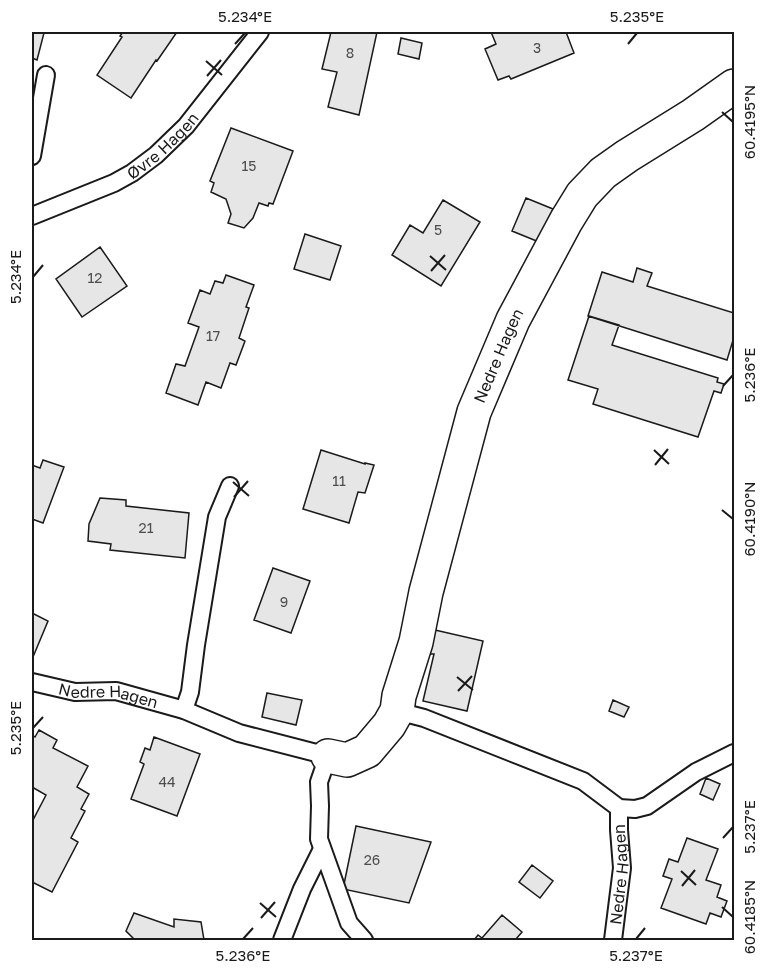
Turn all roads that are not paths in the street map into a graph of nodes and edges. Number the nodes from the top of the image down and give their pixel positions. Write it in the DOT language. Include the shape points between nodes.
graph roads {
  1 [pos="260,32"];
  2 [pos="46,75"];
  3 [pos="735,86"];
  4 [pos="32,156"];
  5 [pos="32,216"];
  6 [pos="230,486"];
  7 [pos="32,682"];
  8 [pos="184,710"];
  9 [pos="397,711"];
  10 [pos="735,753"];
  11 [pos="328,756"];
  12 [pos="619,808"];
  13 [pos="322,849"];
  14 [pos="349,923"];
  15 [pos="282,940"];
  16 [pos="353,940"];
  17 [pos="364,940"];
  18 [pos="613,940"];
  1 -- 5 [label="lane, Øvre Hagen" via="186,126 156,155 114,183"];
  2 -- 4 [label="lane"];
  3 -- 9 [label="street, Nedre Hagen" via="603,173 566,220 513,321 474,412"];
  6 -- 8 [label="lane" via="217,517"];
  7 -- 8 [label="lane, Nedre Hagen" via="75,692 116,691"];
  8 -- 11 [label="lane, Nedre Hagen" via="239,733"];
  9 -- 11 [label="street, Nedre Hagen" via="367,751 347,760"];
  9 -- 12 [label="lane, Nedre Hagen" via="584,781"];
  10 -- 12 [label="lane, Nedre Hagen" via="696,772 647,806"];
  11 -- 13 [label="lane" via="319,782"];
  12 -- 18 [label="lane, Nedre Hagen" via="622,868"];
  13 -- 14 [label="lane"];
  13 -- 15 [label="lane"];
  14 -- 16 [label="lane"];
  14 -- 17 [label="lane"];
}
